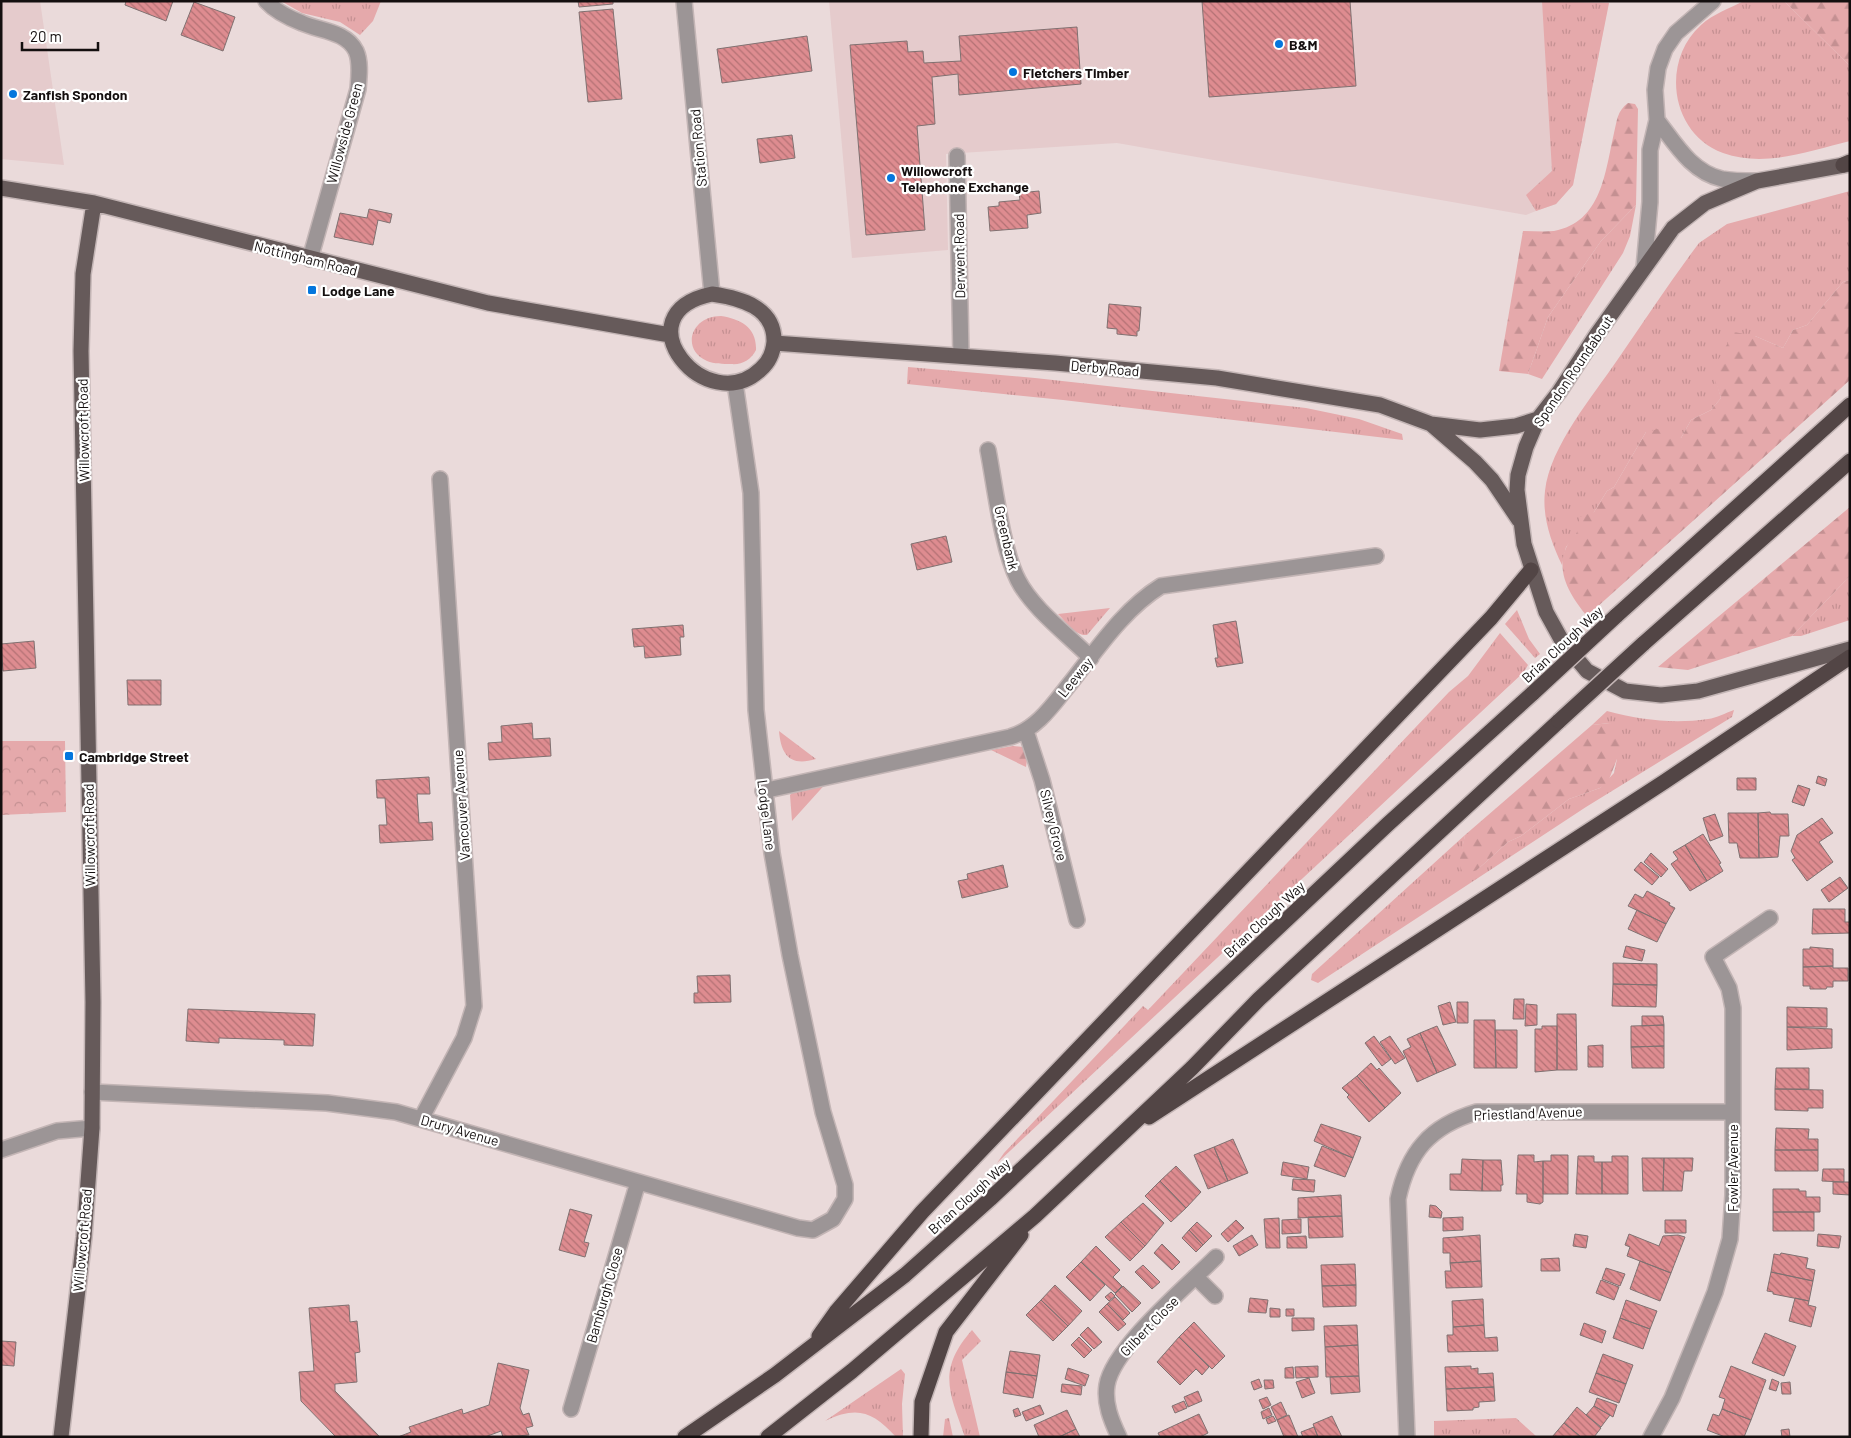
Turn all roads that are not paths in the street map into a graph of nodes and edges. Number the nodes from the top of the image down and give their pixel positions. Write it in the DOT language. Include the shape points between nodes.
graph roads {
  1 [pos="266,1"];
  2 [pos="684,1"];
  3 [pos="1713,1"];
  4 [pos="1657,120"];
  5 [pos="957,156"];
  6 [pos="1847,164"];
  7 [pos="1757,181"];
  8 [pos="1,188"];
  9 [pos="94,203"];
  10 [pos="310,259"];
  11 [pos="1644,268"];
  12 [pos="712,294"];
  13 [pos="670,335"];
  14 [pos="774,343"];
  15 [pos="961,356"];
  16 [pos="736,383"];
  17 [pos="1850,405"];
  18 [pos="1538,419"];
  19 [pos="1431,424"];
  20 [pos="988,450"];
  21 [pos="1850,461"];
  22 [pos="440,479"];
  23 [pos="1520,522"];
  24 [pos="1376,556"];
  25 [pos="1531,570"];
  26 [pos="1850,649"];
  27 [pos="1850,657"];
  28 [pos="1091,658"];
  29 [pos="1026,731"];
  30 [pos="763,791"];
  31 [pos="1770,918"];
  32 [pos="1077,920"];
  33 [pos="92,1092"];
  34 [pos="1732,1112"];
  35 [pos="421,1118"];
  36 [pos="92,1128"];
  37 [pos="1122,1134"];
  38 [pos="1,1150"];
  39 [pos="638,1182"];
  40 [pos="1035,1216"];
  41 [pos="818,1228"];
  42 [pos="1216,1257"];
  43 [pos="1196,1277"];
  44 [pos="1215,1296"];
  45 [pos="811,1347"];
  46 [pos="571,1409"];
  47 [pos="61,1437"];
  48 [pos="685,1437"];
  49 [pos="768,1437"];
  50 [pos="921,1437"];
  51 [pos="1119,1437"];
  52 [pos="1407,1437"];
  53 [pos="1651,1437"];
  1 -- 10 [label="street, Willowside Green" via="275,10 303,24 343,36 356,50 360,70 358,89"];
  2 -- 12 [label="street, Station Road"];
  3 -- 4 [label="street" via="1676,33 1665,49 1656,80"];
  4 -- 7 [label="street" via="1681,152 1701,170 1723,180"];
  4 -- 11 [label="street" via="1650,150 1650,202"];
  5 -- 15 [label="street, Derwent Road"];
  6 -- 7 [label="main road, Spondon Roundabout"];
  7 -- 11 [label="main road, Spondon Roundabout" via="1700,206 1673,228"];
  8 -- 9 [label="main road, Nottingham Road"];
  9 -- 10 [label="main road, Nottingham Road"];
  9 -- 33 [label="main road, Willowcroft Road" via="83,274 81,351"];
  10 -- 13 [label="main road, Nottingham Road" via="488,302"];
  11 -- 18 [label="main road, Spondon Roundabout"];
  12 -- 13 [label="main road" via="690,301 680,310 672,321"];
  12 -- 14 [label="main road" via="736,297 753,305 768,318"];
  13 -- 16 [label="main road" via="682,362 697,375"];
  14 -- 15 [label="main road, Derby Road"];
  14 -- 16 [label="main road" via="772,353 761,370"];
  15 -- 19 [label="main road, Derby Road" via="1217,378 1354,399 1403,412"];
  16 -- 30 [label="street, Lodge Lane" via="751,493 756,710"];
  17 -- 45 [label="highway, Brian Clough Way, bridge" via="1388,824 990,1199 905,1275"];
  18 -- 19 [label="main road, Derby Road" via="1516,426 1480,430"];
  18 -- 23 [label="main road, Spondon Roundabout" via="1518,475"];
  19 -- 23 [label="main road, Derby Road" via="1492,480"];
  20 -- 28 [label="street, Greenbank" via="1018,581 1032,600"];
  21 -- 37 [label="highway, bridge" via="1558,721 1273,985"];
  22 -- 35 [label="street, Vancouver Avenue" via="474,1006 464,1038"];
  23 -- 25 [label="main road, Spondon Roundabout"];
  24 -- 28 [label="street, Leeway" via="1162,586 1140,602"];
  25 -- 26 [label="main road, Spondon Roundabout" via="1546,612 1562,641 1586,671 1625,691 1661,695 1698,691"];
  25 -- 45 [label="highway" via="1474,636 922,1212 836,1312"];
  27 -- 37 [label="highway" via="1664,782"];
  28 -- 29 [label="street, Leeway" via="1048,711"];
  29 -- 30 [label="street, Leeway"];
  29 -- 32 [label="street, Silvey Grove" via="1042,780"];
  30 -- 41 [label="street, Lodge Lane" via="790,956 823,1112 845,1185 840,1210"];
  31 -- 34 [label="street, Fowler Avenue" via="1713,957 1732,998"];
  33 -- 35 [label="street, Drury Avenue" via="326,1103"];
  33 -- 36 [label="main road, Willowcroft Road"];
  34 -- 52 [label="street, Priestland Avenue" via="1477,1112 1448,1123 1431,1135 1412,1159 1398,1199"];
  34 -- 53 [label="street, Fowler Avenue" via="1732,1222 1726,1258 1672,1398"];
  35 -- 39 [label="street, Drury Avenue"];
  36 -- 38 [label="street" via="56,1131"];
  36 -- 47 [label="main road, Willowcroft Road" via="84,1237"];
  37 -- 40 [label="highway"];
  39 -- 41 [label="street, Drury Avenue" via="798,1228"];
  39 -- 46 [label="street, Bamburgh Close"];
  40 -- 49 [label="highway" via="852,1371"];
  40 -- 50 [label="highway" via="946,1332 922,1402"];
  42 -- 43 [label="street, Gilbert Close"];
  43 -- 44 [label="street"];
  43 -- 51 [label="street, Gilbert Close" via="1129,1344 1113,1366 1106,1396"];
  45 -- 48 [label="highway, Brian Clough Way"];
}
